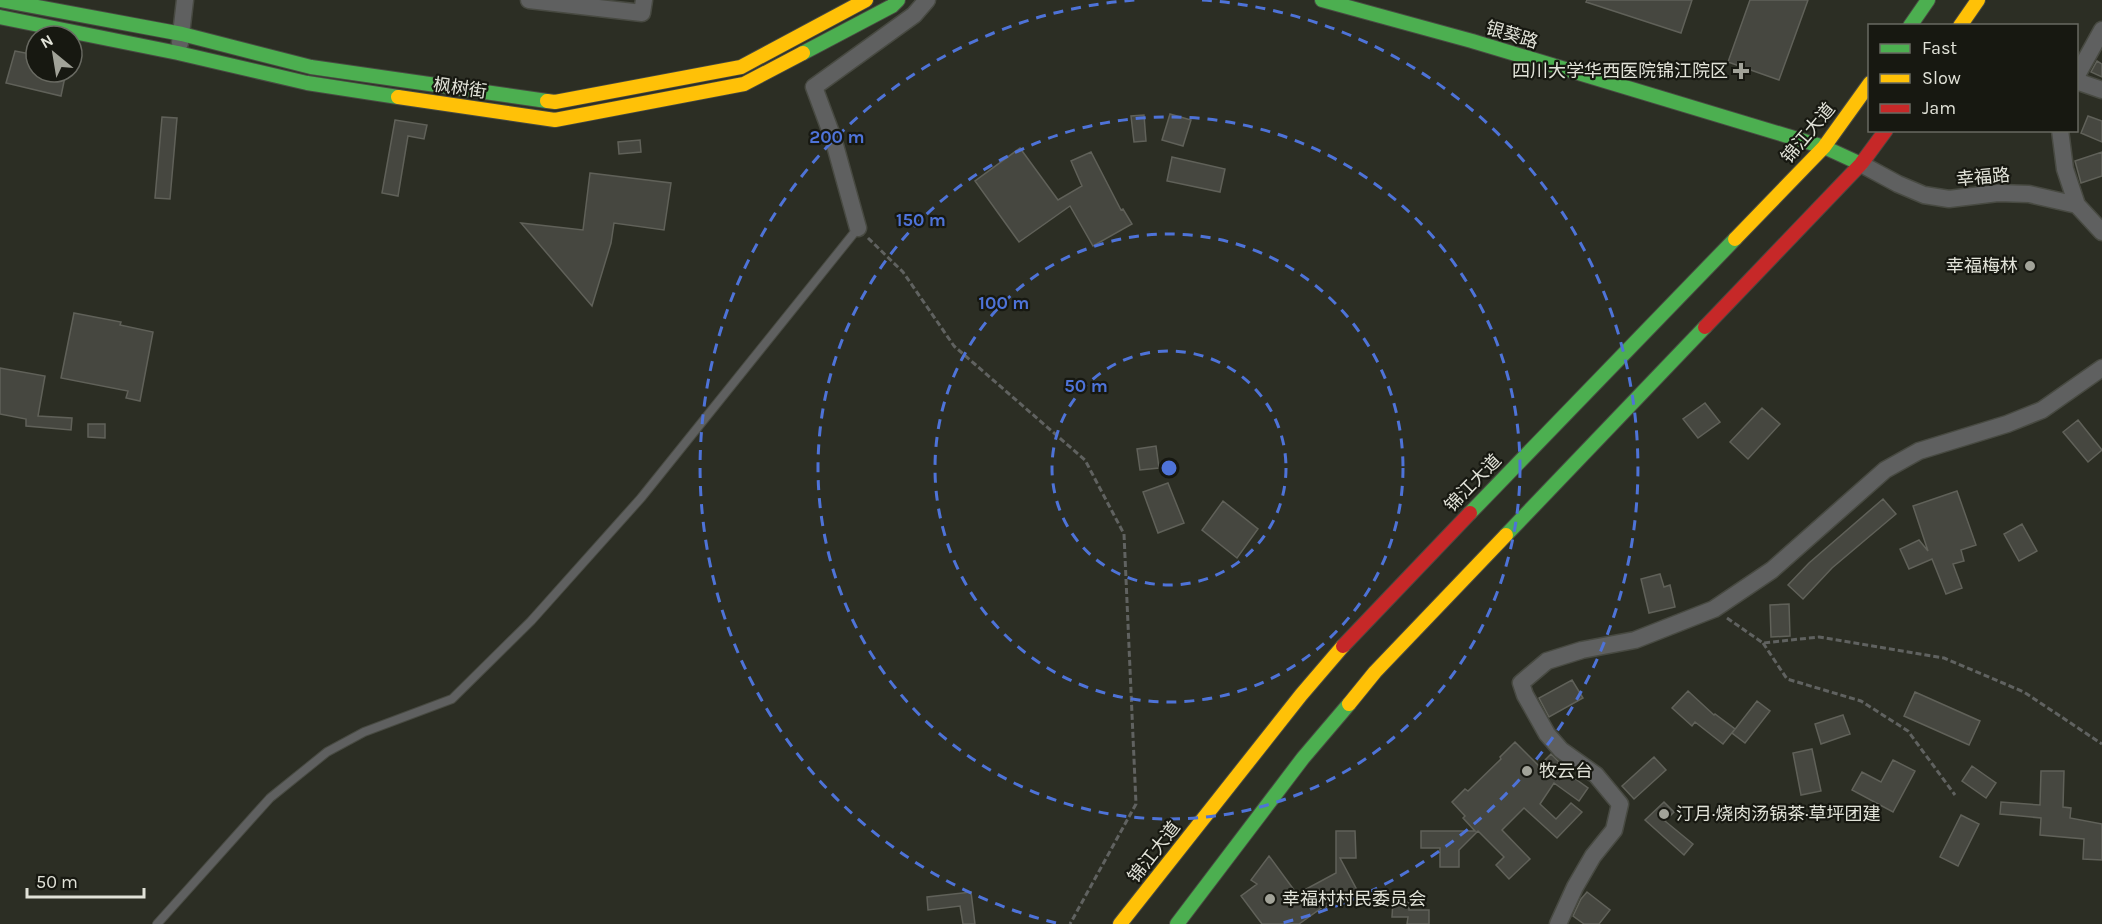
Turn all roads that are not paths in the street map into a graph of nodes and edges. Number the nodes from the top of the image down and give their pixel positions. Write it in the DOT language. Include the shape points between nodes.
graph roads {
  1 [pos="0,0"];
  2 [pos="185,0"];
  3 [pos="529,0"];
  4 [pos="644,0"];
  5 [pos="866,0"];
  6 [pos="898,0"];
  7 [pos="927,0"];
  8 [pos="1322,0"];
  9 [pos="1928,0"];
  10 [pos="1978,0"];
  11 [pos="0,16"];
  12 [pos="1911,24"];
  13 [pos="1961,24"];
  14 [pos="2102,30"];
  15 [pos="182,34"];
  16 [pos="178,53"];
  17 [pos="2078,75"];
  18 [pos="2078,80"];
  19 [pos="1868,84"];
  20 [pos="2102,90"];
  21 [pos="1885,132"];
  22 [pos="2060,132"];
  23 [pos="1824,147"];
  24 [pos="1861,164"];
  25 [pos="2077,205"];
  26 [pos="858,228"];
  27 [pos="2102,232"];
  28 [pos="2102,368"];
  29 [pos="157,924"];
  30 [pos="1120,924"];
  31 [pos="1177,924"];
  32 [pos="1558,924"];
  1 -- 15 [label="street, 枫树街"];
  2 -- 15 [label="street"];
  3 -- 4 [label="street" via="642,14"];
  5 -- 15 [label="street, 枫树街" via="741,67 555,102 310,67"];
  6 -- 16 [label="street, 枫树街" via="744,84 555,120 307,83"];
  7 -- 26 [label="street" via="914,15 814,87"];
  8 -- 23 [label="street, 银葵路"];
  9 -- 12 [label="street"];
  10 -- 13 [label="street"];
  11 -- 16 [label="street, 枫树街"];
  14 -- 17 [label="street"];
  15 -- 16 [label="street"];
  18 -- 20 [label="street"];
  19 -- 23 [label="street, 锦江大道"];
  21 -- 24 [label="street"];
  22 -- 25 [label="street" via="2065,169"];
  23 -- 24 [label="street, 银葵路"];
  23 -- 30 [label="street, 锦江大道" via="1358,627"];
  24 -- 25 [label="street, 幸福路" via="1924,195 1948,199 2029,194"];
  24 -- 31 [label="street" via="1375,672"];
  25 -- 27 [label="street"];
  26 -- 29 [label="lane" via="641,498 531,621 452,699 364,732 327,752 270,798"];
  28 -- 32 [label="street" via="2042,410 1919,451 1885,470 1772,570 1713,609 1635,640 1547,661 1521,683 1547,734 1596,775 1620,804 1614,830 1593,856"];
}
